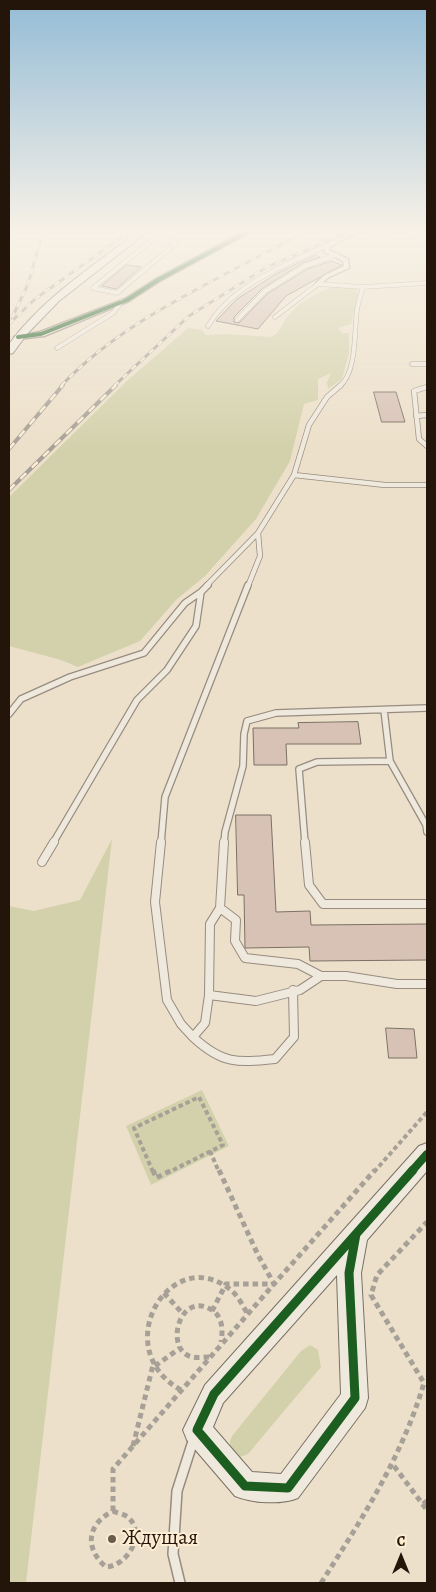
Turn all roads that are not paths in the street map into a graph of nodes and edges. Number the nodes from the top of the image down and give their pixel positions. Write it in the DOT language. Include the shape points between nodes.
graph roads {
  1 [pos="49,303"];
  2 [pos="119,303"];
  3 [pos="121,303"];
  4 [pos="228,303"];
  5 [pos="253,303"];
  6 [pos="293,303"];
  7 [pos="359,303"];
  8 [pos="275,317"];
  9 [pos="237,320"];
  10 [pos="208,326"];
  11 [pos="18,337"];
  12 [pos="57,348"];
  13 [pos="9,351"];
  14 [pos="412,364"];
  15 [pos="427,364"];
  16 [pos="427,387"];
  17 [pos="416,416"];
  18 [pos="427,416"];
  19 [pos="427,446"];
  20 [pos="294,475"];
  21 [pos="427,485"];
  22 [pos="258,533"];
  23 [pos="201,592"];
  24 [pos="427,708"];
  25 [pos="384,710"];
  26 [pos="9,714"];
  27 [pos="390,761"];
  28 [pos="427,827"];
  29 [pos="42,862"];
  30 [pos="427,904"];
  31 [pos="220,908"];
  32 [pos="321,976"];
  33 [pos="427,984"];
  34 [pos="293,990"];
  35 [pos="209,995"];
  36 [pos="193,1037"];
  37 [pos="427,1154"];
  38 [pos="356,1233"];
  39 [pos="197,1430"];
  40 [pos="180,1583"];
  1 -- 11 [label="street"];
  2 -- 11 [label="street" via="41,334"];
  3 -- 12 [label="lane" via="113,313"];
  4 -- 10 [label="lane"];
  5 -- 9 [label="lane"];
  6 -- 8 [label="lane"];
  7 -- 20 [label="lane" via="353,355 346,381 326,397 309,425"];
  11 -- 13 [label="street"];
  14 -- 15 [label="lane"];
  16 -- 17 [label="lane" via="414,391"];
  17 -- 18 [label="lane"];
  17 -- 19 [label="lane" via="418,439"];
  20 -- 21 [label="lane" via="385,485"];
  20 -- 22 [label="lane"];
  22 -- 23 [label="lane"];
  22 -- 36 [label="lane" via="260,556 165,797 155,902 168,1000 181,1024"];
  23 -- 26 [label="lane" via="185,603 144,653 70,677 21,699"];
  23 -- 29 [label="lane" via="196,626 167,670 137,700"];
  24 -- 25 [label="lane"];
  25 -- 27 [label="lane"];
  25 -- 31 [label="lane" via="276,713 247,721 243,766 225,832"];
  27 -- 28 [label="lane"];
  27 -- 30 [label="lane" via="318,762 299,769 309,885 323,904"];
  31 -- 32 [label="lane" via="236,920 235,941 245,958 298,964"];
  31 -- 35 [label="lane" via="210,924"];
  32 -- 33 [label="lane"];
  32 -- 34 [label="lane" via="300,990"];
  34 -- 35 [label="lane" via="256,1002"];
  34 -- 36 [label="lane" via="294,1037 275,1059 233,1064 208,1052"];
  35 -- 36 [label="lane" via="205,1023"];
  37 -- 38 [label="street"];
  38 -- 39 [label="street" via="214,1394"];
  38 -- 39 [label="street" via="349,1274 355,1398 288,1488 245,1486"];
  39 -- 40 [label="lane" via="177,1491 173,1554"];
}
